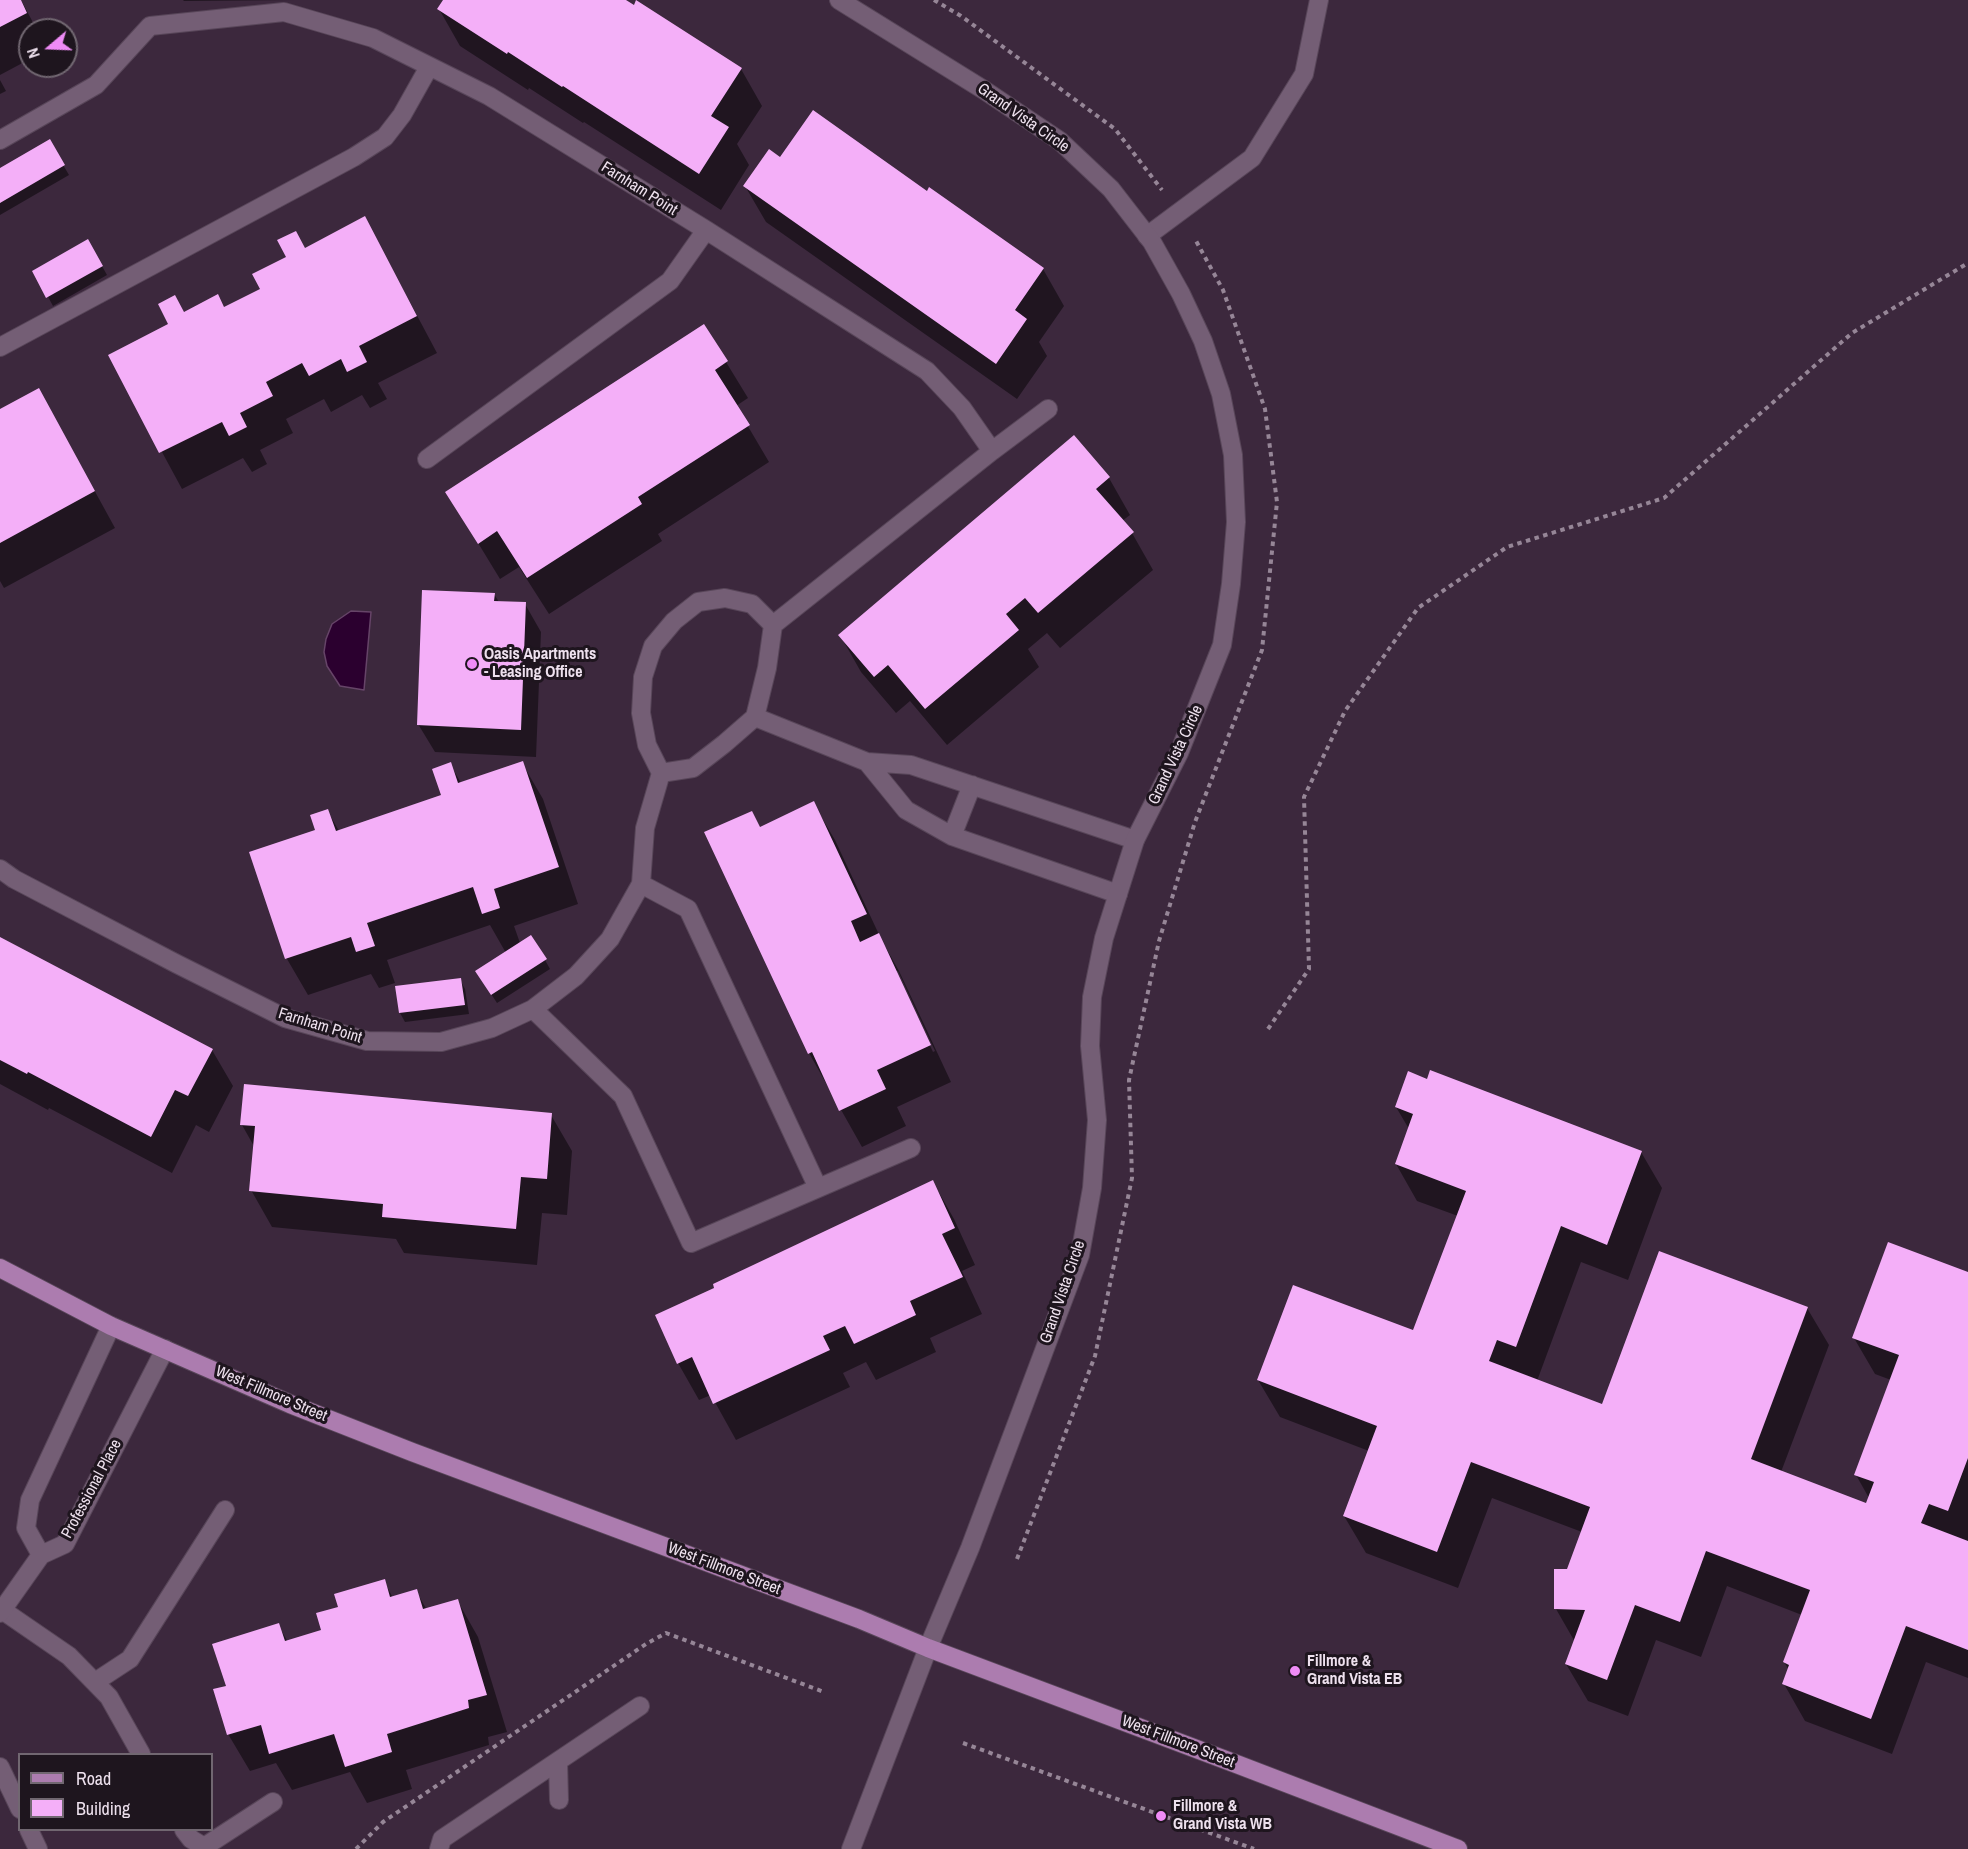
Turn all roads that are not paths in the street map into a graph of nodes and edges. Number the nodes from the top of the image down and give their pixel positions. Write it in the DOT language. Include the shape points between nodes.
graph roads {
  1 [pos="838,0"];
  2 [pos="1319,0"];
  3 [pos="429,67"];
  4 [pos="0,140"];
  5 [pos="706,230"];
  6 [pos="1147,236"];
  7 [pos="0,347"];
  8 [pos="1048,409"];
  9 [pos="992,451"];
  10 [pos="427,459"];
  11 [pos="773,625"];
  12 [pos="755,717"];
  13 [pos="867,762"];
  14 [pos="661,774"];
  15 [pos="972,785"];
  16 [pos="952,836"];
  17 [pos="1135,840"];
  18 [pos="0,869"];
  19 [pos="641,884"];
  20 [pos="1118,894"];
  21 [pos="533,1009"];
  22 [pos="911,1148"];
  23 [pos="818,1188"];
  24 [pos="0,1268"];
  25 [pos="111,1326"];
  26 [pos="165,1349"];
  27 [pos="225,1510"];
  28 [pos="40,1555"];
  29 [pos="1,1611"];
  30 [pos="928,1648"];
  31 [pos="95,1682"];
  32 [pos="640,1706"];
  33 [pos="140,1753"];
  34 [pos="558,1761"];
  35 [pos="0,1767"];
  36 [pos="559,1800"];
  37 [pos="273,1802"];
  38 [pos="18,1805"];
  39 [pos="29,1831"];
  40 [pos="185,1831"];
  41 [pos="38,1849"];
  42 [pos="439,1849"];
  43 [pos="851,1849"];
  44 [pos="1458,1849"];
  1 -- 6 [label="street, Grand Vista Circle" via="1060,141 1111,189"];
  2 -- 6 [label="street" via="1304,74 1251,158"];
  3 -- 4 [label="street, Farnham Point" via="373,38 284,12 150,26 96,85"];
  3 -- 5 [label="street, Farnham Point" via="489,96"];
  3 -- 7 [label="street" via="385,137 344,163"];
  5 -- 9 [label="street, Farnham Point" via="927,371 962,408"];
  5 -- 10 [label="street" via="670,282"];
  6 -- 17 [label="street, Grand Vista Circle" via="1181,294 1221,394 1233,456 1236,522 1222,645 1179,753"];
  8 -- 9 [label="street"];
  9 -- 11 [label="street"];
  11 -- 12 [label="street"];
  11 -- 14 [label="street" via="752,604 725,598 698,602 674,621 653,646 643,677 642,713 647,745"];
  12 -- 13 [label="street"];
  12 -- 14 [label="street" via="693,768"];
  13 -- 15 [label="street" via="911,765"];
  13 -- 16 [label="street" via="906,810"];
  14 -- 19 [label="street, Farnham Point" via="645,828"];
  15 -- 16 [label="street"];
  15 -- 17 [label="street"];
  16 -- 20 [label="street"];
  17 -- 20 [label="street, Grand Vista Circle"];
  18 -- 21 [label="street, Farnham Point" via="156,954 285,1018 367,1041 441,1042 492,1028"];
  19 -- 21 [label="street, Farnham Point" via="610,939 576,976"];
  19 -- 23 [label="street" via="688,909"];
  20 -- 30 [label="street, Grand Vista Circle" via="1092,997 1090,1046 1097,1120 1092,1188 1080,1255 970,1548"];
  21 -- 23 [label="street" via="623,1096 691,1243"];
  22 -- 23 [label="street"];
  24 -- 25 [label="main road, West Fillmore Street"];
  25 -- 26 [label="main road, West Fillmore Street"];
  25 -- 28 [label="street" via="30,1500 26,1528"];
  26 -- 28 [label="street, Professional Place" via="65,1544"];
  26 -- 30 [label="main road, West Fillmore Street" via="290,1404"];
  27 -- 31 [label="street" via="130,1659"];
  28 -- 29 [label="street, Professional Place"];
  29 -- 31 [label="street" via="69,1656"];
  30 -- 43 [label="street, Grand Vista Circle"];
  30 -- 44 [label="main road, West Fillmore Street"];
  31 -- 33 [label="street" via="110,1696"];
  32 -- 34 [label="street"];
  34 -- 36 [label="street"];
  34 -- 42 [label="street" via="442,1839"];
  35 -- 38 [label="street"];
  37 -- 40 [label="street" via="204,1847"];
  39 -- 41 [label="street"];
}
